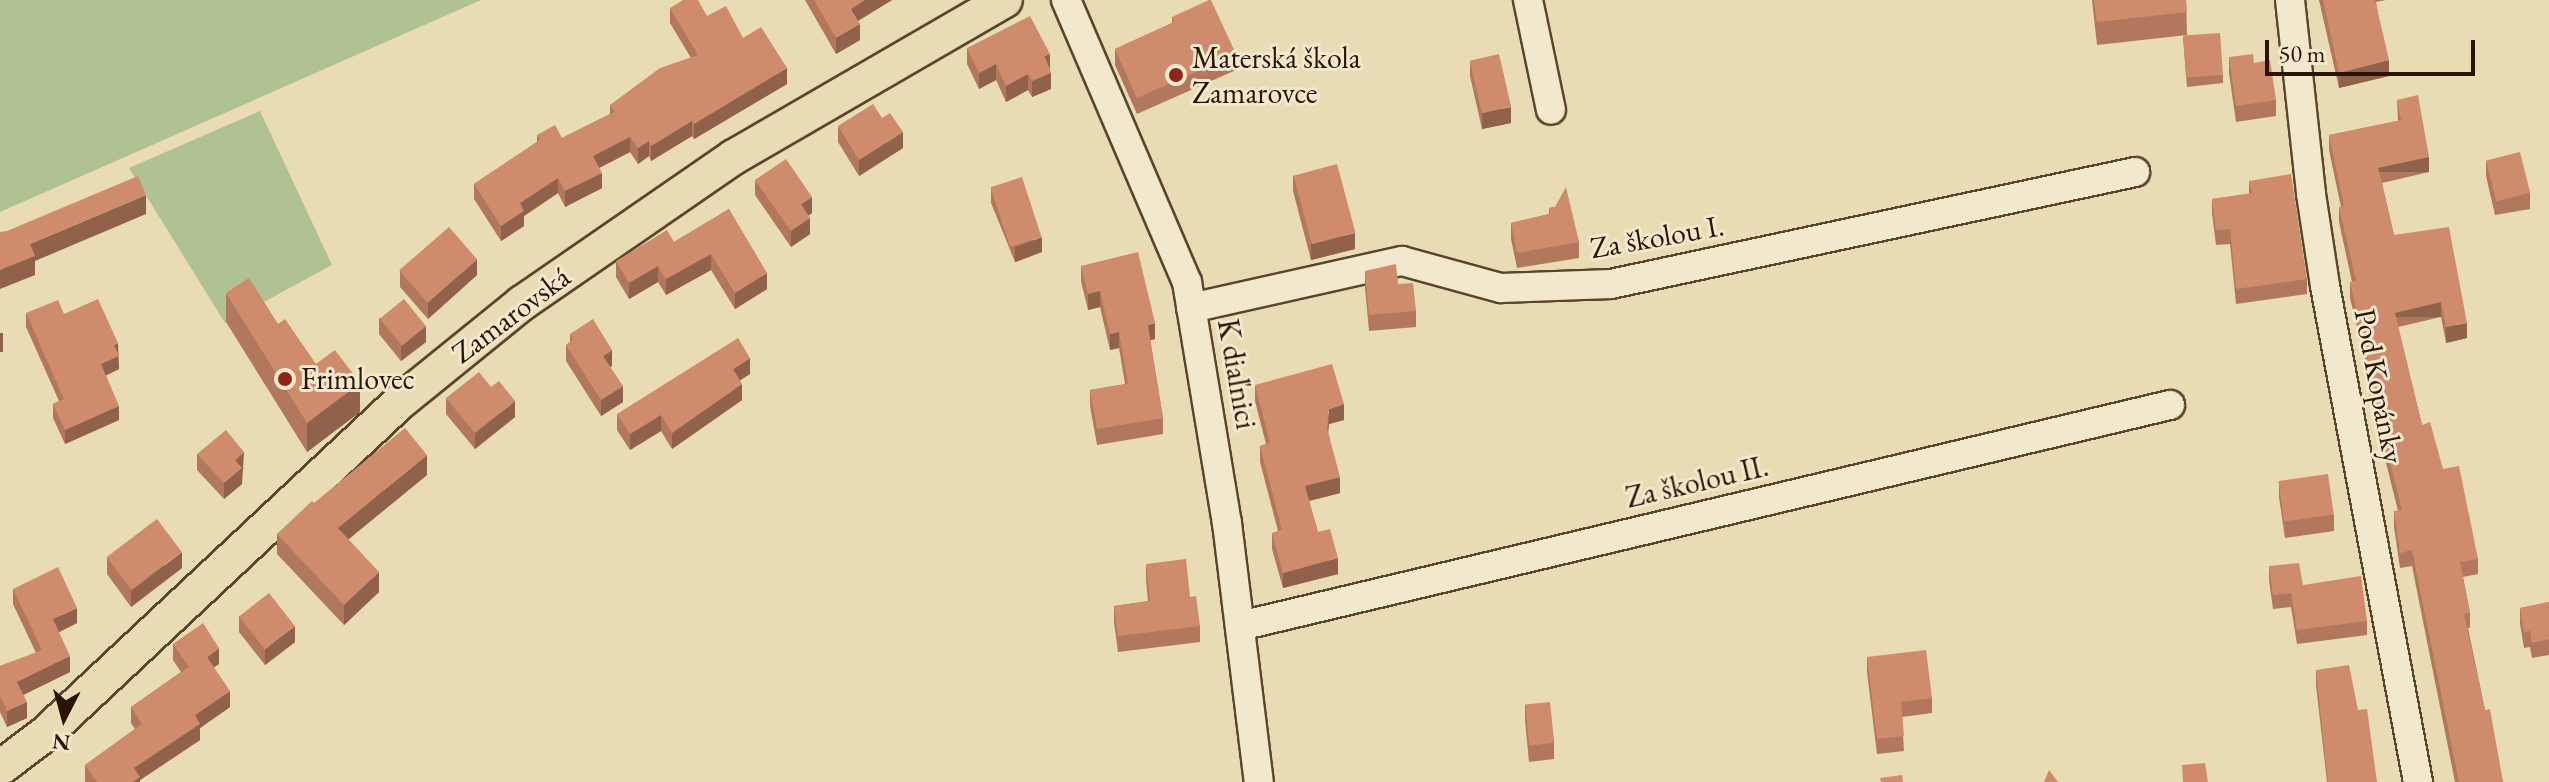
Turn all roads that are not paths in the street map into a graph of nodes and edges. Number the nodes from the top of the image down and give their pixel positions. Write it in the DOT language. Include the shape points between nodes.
graph roads {
  1 [pos="1005,0"];
  2 [pos="1066,0"];
  3 [pos="1528,0"];
  4 [pos="2290,0"];
  5 [pos="1551,110"];
  6 [pos="2135,172"];
  7 [pos="1191,308"];
  8 [pos="2170,405"];
  9 [pos="1240,626"];
  10 [pos="0,768"];
  11 [pos="1259,782"];
  12 [pos="2418,782"];
  1 -- 10 [label="main road, Zamarovská" via="734,157 522,303 401,401 45,734"];
  2 -- 7 [label="street, K diaľnici" via="1187,282"];
  3 -- 5 [label="street"];
  4 -- 12 [label="street, Pod Kopánky" via="2325,286"];
  6 -- 7 [label="street, Za školou I." via="1611,284 1501,288 1402,261"];
  7 -- 9 [label="street, K diaľnici"];
  8 -- 9 [label="street, Za školou II."];
  9 -- 11 [label="street, K diaľnici"];
}
